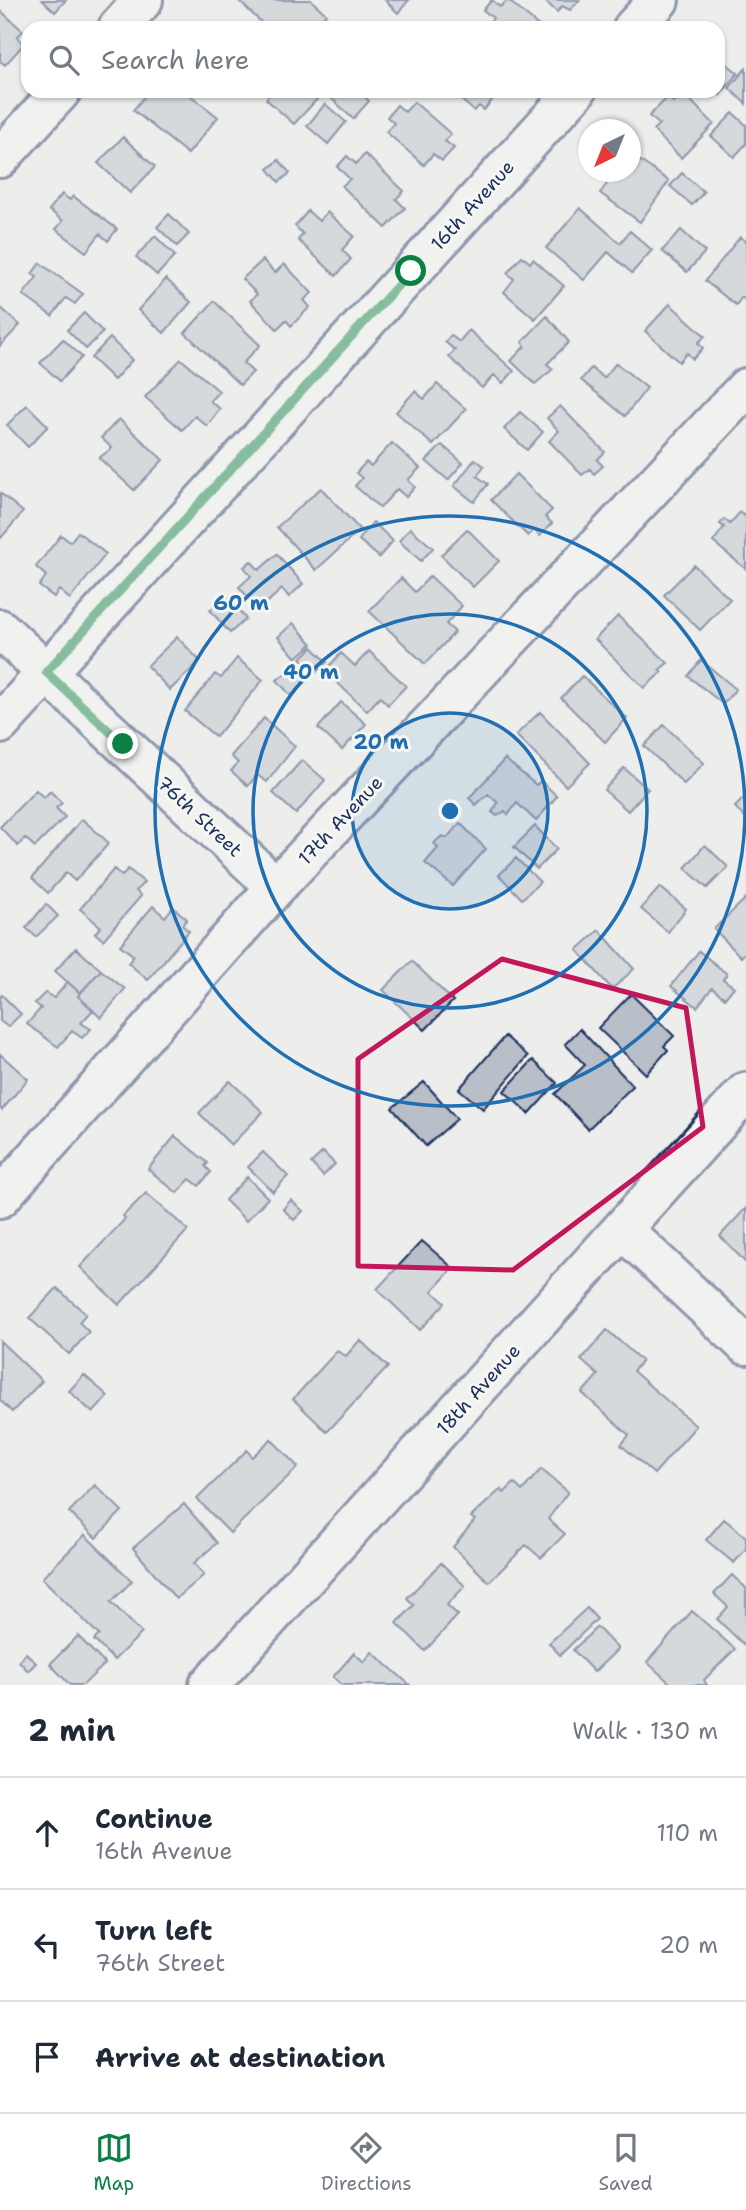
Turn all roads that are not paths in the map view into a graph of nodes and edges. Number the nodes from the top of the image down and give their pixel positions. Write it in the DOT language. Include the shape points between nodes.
graph roads {
  1 [pos="143,0"];
  2 [pos="659,0"];
  3 [pos="124,21"];
  4 [pos="640,21"];
  5 [pos="55,98"];
  6 [pos="570,98"];
  7 [pos="0,158"];
  8 [pos="746,388"];
  9 [pos="0,629"];
  10 [pos="46,672"];
  11 [pos="0,724"];
  12 [pos="276,887"];
  13 [pos="746,1092"];
  14 [pos="0,1198"];
  15 [pos="623,1230"];
  16 [pos="746,1345"];
  17 [pos="209,1685"];
  1 -- 3 [label="street"];
  2 -- 4 [label="street"];
  5 -- 7 [label="street"];
  6 -- 10 [label="street, 16th Avenue"];
  8 -- 12 [label="street, 17th Avenue"];
  9 -- 10 [label="street, 76th Street"];
  10 -- 11 [label="street, 16th Avenue"];
  10 -- 12 [label="street, 76th Street"];
  12 -- 14 [label="street, 17th Avenue"];
  13 -- 15 [label="street, 18th Avenue"];
  15 -- 16 [label="street"];
  15 -- 17 [label="street, 18th Avenue"];
}
